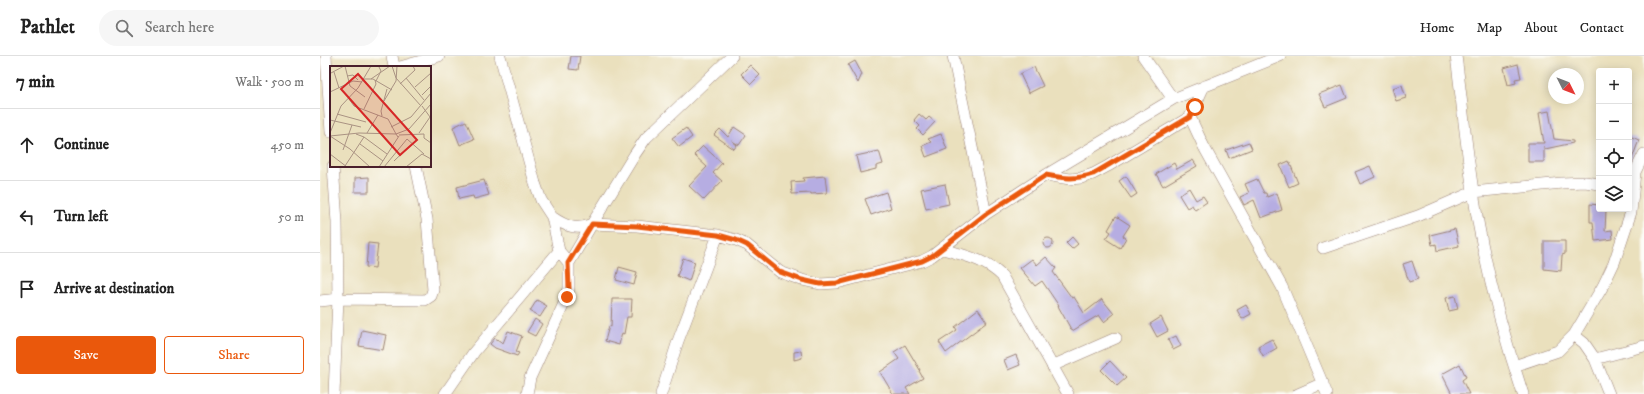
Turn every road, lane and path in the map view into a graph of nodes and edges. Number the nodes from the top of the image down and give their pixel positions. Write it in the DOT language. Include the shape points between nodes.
graph roads {
  1 [pos="326,56"];
  2 [pos="392,56"];
  3 [pos="438,56"];
  4 [pos="500,56"];
  5 [pos="732,56"];
  6 [pos="952,56"];
  7 [pos="1143,56"];
  8 [pos="1280,56"];
  9 [pos="1456,56"];
  10 [pos="394,66"];
  11 [pos="403,66"];
  12 [pos="330,84"];
  13 [pos="1204,86"];
  14 [pos="1173,99"];
  15 [pos="1190,117"];
  16 [pos="1644,154"];
  17 [pos="333,167"];
  18 [pos="416,167"];
  19 [pos="1046,175"];
  20 [pos="1596,184"];
  21 [pos="1632,186"];
  22 [pos="1632,189"];
  23 [pos="1473,192"];
  24 [pos="1644,192"];
  25 [pos="1631,212"];
  26 [pos="986,214"];
  27 [pos="552,217"];
  28 [pos="592,224"];
  29 [pos="718,235"];
  30 [pos="1323,248"];
  31 [pos="943,249"];
  32 [pos="559,251"];
  33 [pos="568,263"];
  34 [pos="338,299"];
  35 [pos="320,301"];
  36 [pos="1574,335"];
  37 [pos="1116,338"];
  38 [pos="1644,346"];
  39 [pos="1595,359"];
  40 [pos="1052,366"];
  41 [pos="1514,366"];
  42 [pos="1325,389"];
  43 [pos="334,394"];
  44 [pos="445,394"];
  45 [pos="527,394"];
  46 [pos="661,394"];
  47 [pos="1068,394"];
  48 [pos="1298,394"];
  49 [pos="1523,394"];
  50 [pos="1609,394"];
  1 -- 12 [label="street"];
  2 -- 10 [label="street"];
  3 -- 11 [label="street"];
  4 -- 27 [label="street" via="535,183 541,200"];
  5 -- 28 [label="street" via="646,138"];
  6 -- 26 [label="street"];
  7 -- 14 [label="street"];
  8 -- 13 [label="street"];
  9 -- 23 [label="street"];
  13 -- 14 [label="street"];
  13 -- 15 [label="street"];
  14 -- 19 [label="street"];
  15 -- 19 [label="street" via="1093,174 1070,179"];
  15 -- 42 [label="street" via="1282,287"];
  16 -- 21 [label="street"];
  17 -- 34 [label="street"];
  18 -- 34 [label="street" via="430,237 433,290 431,296 425,300"];
  19 -- 26 [label="street"];
  20 -- 23 [label="street" via="1562,183"];
  22 -- 24 [label="street"];
  23 -- 30 [label="street" via="1418,216"];
  23 -- 41 [label="street" via="1497,309"];
  25 -- 36 [label="street" via="1614,263"];
  26 -- 31 [label="street"];
  27 -- 28 [label="street" via="561,224 573,228"];
  27 -- 32 [label="street"];
  28 -- 29 [label="street"];
  28 -- 33 [label="street"];
  29 -- 31 [label="street" via="747,245 780,272 820,284 837,283 922,261"];
  29 -- 46 [label="street"];
  31 -- 40 [label="street" via="982,261 1002,276"];
  32 -- 33 [label="street"];
  32 -- 44 [label="street" via="474,352"];
  33 -- 45 [label="street" via="567,297 530,378"];
  34 -- 35 [label="street"];
  34 -- 43 [label="street"];
  36 -- 39 [label="street"];
  36 -- 41 [label="street" via="1558,351"];
  37 -- 40 [label="street"];
  38 -- 39 [label="street"];
  39 -- 50 [label="street"];
  40 -- 47 [label="street"];
  41 -- 49 [label="street"];
  42 -- 48 [label="street"];
}
